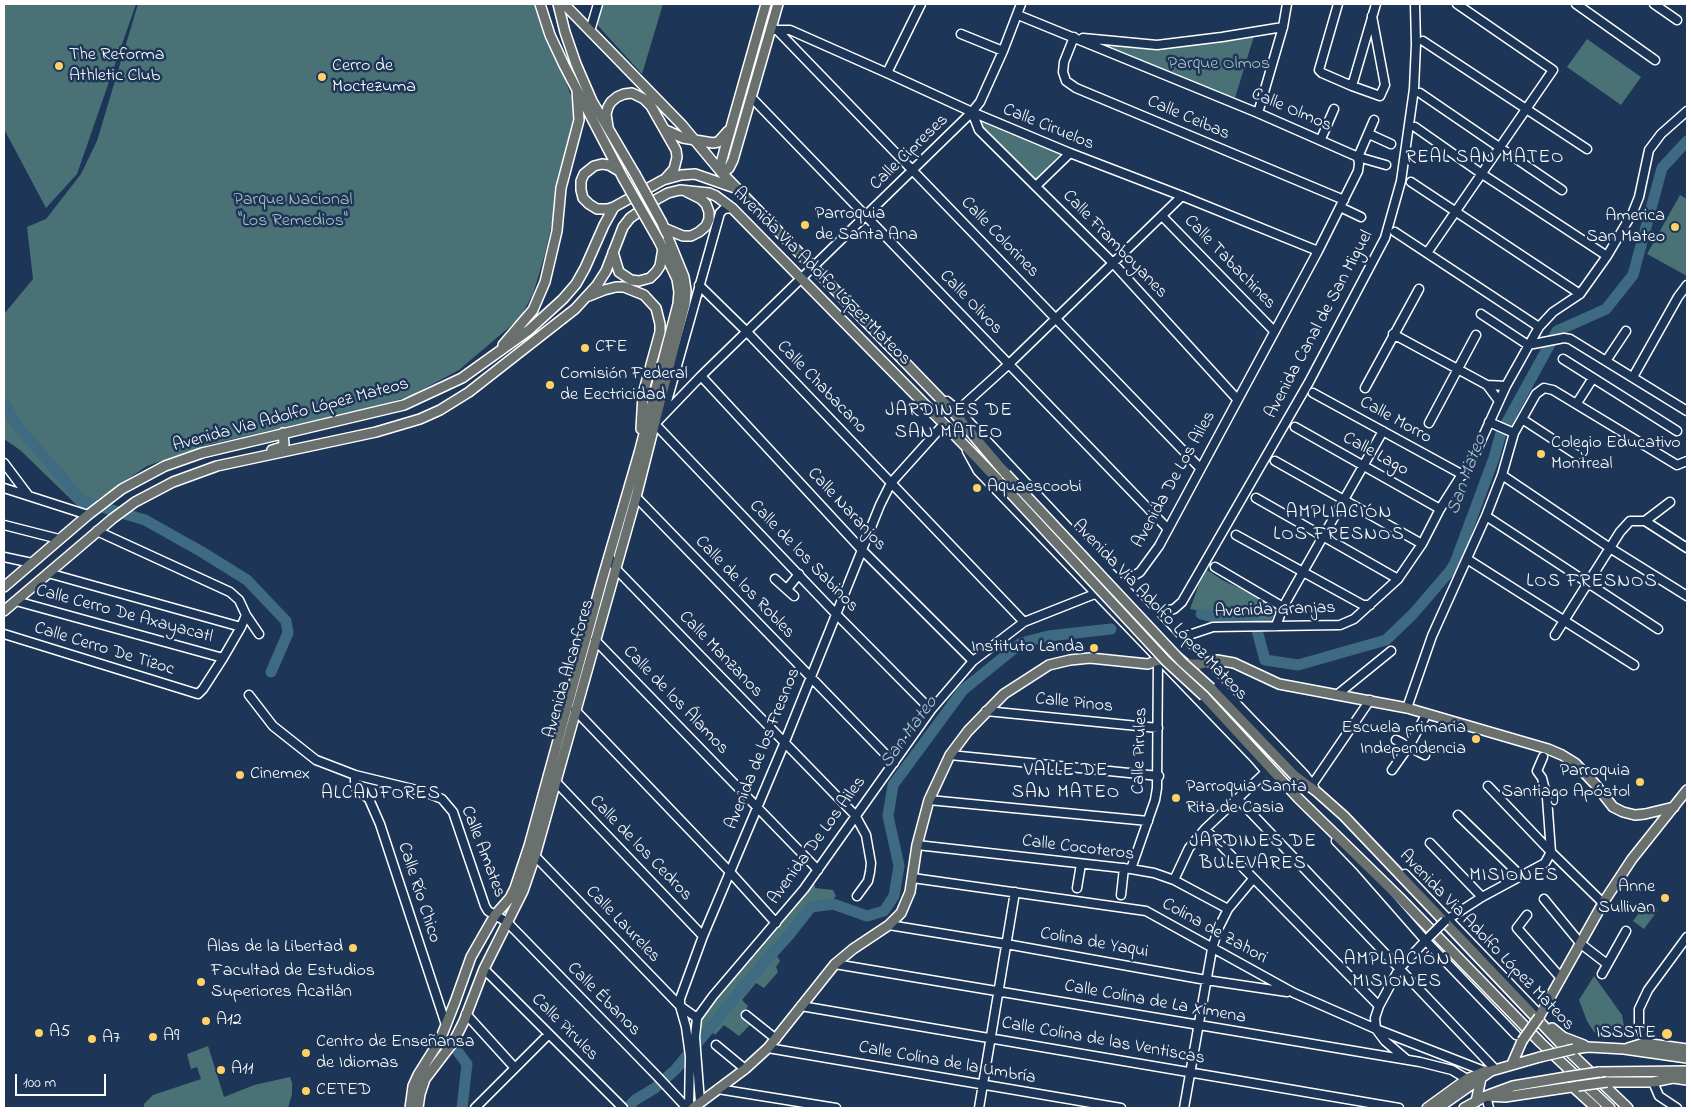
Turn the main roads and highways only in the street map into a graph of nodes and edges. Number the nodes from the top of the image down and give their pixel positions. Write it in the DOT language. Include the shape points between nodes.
graph roads {
  1 [pos="540,4"];
  2 [pos="558,4"];
  3 [pos="564,4"];
  4 [pos="766,4"];
  5 [pos="778,4"];
  6 [pos="572,7"];
  7 [pos="577,90"];
  8 [pos="730,129"];
  9 [pos="665,130"];
  10 [pos="609,132"];
  11 [pos="696,140"];
  12 [pos="722,173"];
  13 [pos="621,174"];
  14 [pos="695,174"];
  15 [pos="663,180"];
  16 [pos="738,189"];
  17 [pos="680,190"];
  18 [pos="614,207"];
  19 [pos="663,226"];
  20 [pos="661,244"];
  21 [pos="613,252"];
  22 [pos="585,298"];
  23 [pos="492,358"];
  24 [pos="283,433"];
  25 [pos="639,453"];
  26 [pos="251,459"];
  27 [pos="4,587"];
  28 [pos="4,611"];
  29 [pos="567,724"];
  30 [pos="1687,790"];
  31 [pos="1674,806"];
  32 [pos="531,855"];
  33 [pos="462,981"];
  34 [pos="475,991"];
  35 [pos="1539,1016"];
  36 [pos="1588,1047"];
  37 [pos="1624,1049"];
  38 [pos="1687,1049"];
  39 [pos="1687,1058"];
  40 [pos="1512,1064"];
  41 [pos="1668,1070"];
  42 [pos="1687,1071"];
  43 [pos="1488,1073"];
  44 [pos="1687,1080"];
  45 [pos="1653,1082"];
  46 [pos="1575,1086"];
  47 [pos="1486,1096"];
  48 [pos="1500,1098"];
  49 [pos="1476,1102"];
  50 [pos="414,1105"];
  51 [pos="690,1108"];
  52 [pos="1427,1108"];
  53 [pos="1438,1108"];
  54 [pos="1464,1108"];
  55 [pos="1499,1108"];
  56 [pos="1596,1108"];
  57 [pos="1610,1108"];
  58 [pos="1628,1108"];
  1 -- 7 [label="main road, Avenida Alcanfores" via="550,35"];
  2 -- 10 [label="main road, Avenida Alcanfores" via="576,64"];
  3 -- 6 [label="main road"];
  4 -- 8 [label="main road"];
  5 -- 12 [label="main road" via="773,31 733,160"];
  6 -- 11 [label="main road" via="590,31"];
  7 -- 13 [label="main road, Avenida Alcanfores"];
  7 -- 23 [label="main road" via="579,120 561,188 557,231 545,282 533,310"];
  8 -- 11 [label="main road" via="718,142"];
  8 -- 12 [label="main road" via="721,163"];
  9 -- 10 [label="main road" via="651,106 632,93 611,102 606,114"];
  9 -- 11 [label="main road"];
  9 -- 15 [label="main road" via="677,157 674,169"];
  10 -- 19 [label="main road, Avenida Alcanfores, bridge"];
  11 -- 12 [label="main road"];
  12 -- 14 [label="main road"];
  12 -- 16 [label="main road"];
  13 -- 18 [label="main road" via="602,164 594,166 580,181 583,198 589,204 597,209"];
  13 -- 20 [label="main road, Avenida Alcanfores, bridge"];
  14 -- 15 [label="main road, Avenida Via Adolfo López Mateos"];
  14 -- 16 [label="main road, Avenida Via Adolfo López Mateos"];
  15 -- 18 [label="main road, Avenida Via Adolfo López Mateos"];
  16 -- 58 [label="main road, Avenida Via Adolfo López Mateos, bridge" via="956,412 1006,474 1182,662 1294,775 1315,788 1344,816 1559,1042"];
  17 -- 19 [label="main road" via="706,204 709,212 706,226 691,236 683,236"];
  17 -- 21 [label="main road, Avenida Via Adolfo López Mateos" via="657,199 630,218"];
  17 -- 57 [label="main road, Avenida Via Adolfo López Mateos, bridge" via="709,193 732,208 964,444 1298,798 1541,1043"];
  18 -- 23 [label="main road, Avenida Via Adolfo López Mateos" via="576,284 529,330"];
  19 -- 29 [label="main road, Avenida Alcanfores" via="684,278 685,304 616,569 575,710"];
  20 -- 21 [label="main road" via="660,266 650,278 639,281 619,272"];
  20 -- 25 [label="main road, Avenida Alcanfores" via="677,279 678,304"];
  21 -- 22 [label="main road, Avenida Via Adolfo López Mateos" via="602,278"];
  22 -- 25 [label="main road" via="604,290 624,287 644,295 656,308 660,332 644,394"];
  22 -- 26 [label="main road, Avenida Via Adolfo López Mateos" via="469,392 440,410 376,432"];
  23 -- 24 [label="main road, Avenida Via Adolfo López Mateos" via="462,378 404,406"];
  24 -- 26 [label="main road" via="282,447"];
  24 -- 27 [label="main road, Avenida Via Adolfo López Mateos" via="184,459 122,489"];
  25 -- 29 [label="main road, Avenida Alcanfores"];
  26 -- 28 [label="main road, Avenida Via Adolfo López Mateos" via="217,466 173,482 135,502"];
  29 -- 32 [label="main road, Avenida Alcanfores"];
  29 -- 32 [label="main road, Avenida Alcanfores" via="556,782"];
  30 -- 31 [label="main road"];
  31 -- 35 [label="main road" via="1632,858"];
  31 -- 51 [label="main road" via="1646,814 1623,812 1613,806 1575,763 1562,755 1406,708 1280,684 1234,663 1158,660 1148,664 1090,658 1049,665 1004,694 950,755 929,800 916,845 907,903 901,913 835,964 768,1048 745,1069"];
  32 -- 33 [label="main road, Avenida Alcanfores" via="510,898 495,915 475,948"];
  32 -- 34 [label="main road, Avenida Alcanfores" via="523,891"];
  33 -- 34 [label="main road"];
  33 -- 50 [label="main road, Avenida Alcanfores" via="434,1051 418,1075"];
  34 -- 50 [label="main road, Avenida Alcanfores" via="454,1041 425,1079"];
  35 -- 36 [label="main road" via="1563,1037"];
  35 -- 40 [label="main road, bridge" via="1519,1038"];
  36 -- 37 [label="main road"];
  36 -- 40 [label="main road, bridge"];
  37 -- 38 [label="main road" via="1641,1044"];
  37 -- 39 [label="main road"];
  40 -- 43 [label="main road"];
  41 -- 42 [label="main road"];
  41 -- 45 [label="main road"];
  41 -- 47 [label="main road, bridge" via="1599,1072 1513,1086"];
  43 -- 49 [label="main road"];
  43 -- 52 [label="main road" via="1467,1079"];
  43 -- 53 [label="main road"];
  44 -- 45 [label="main road" via="1673,1078"];
  45 -- 46 [label="main road, bridge"];
  46 -- 48 [label="main road"];
  46 -- 56 [label="main road"];
  47 -- 48 [label="main road"];
  47 -- 49 [label="main road"];
  48 -- 55 [label="main road"];
  49 -- 54 [label="main road"];
}
